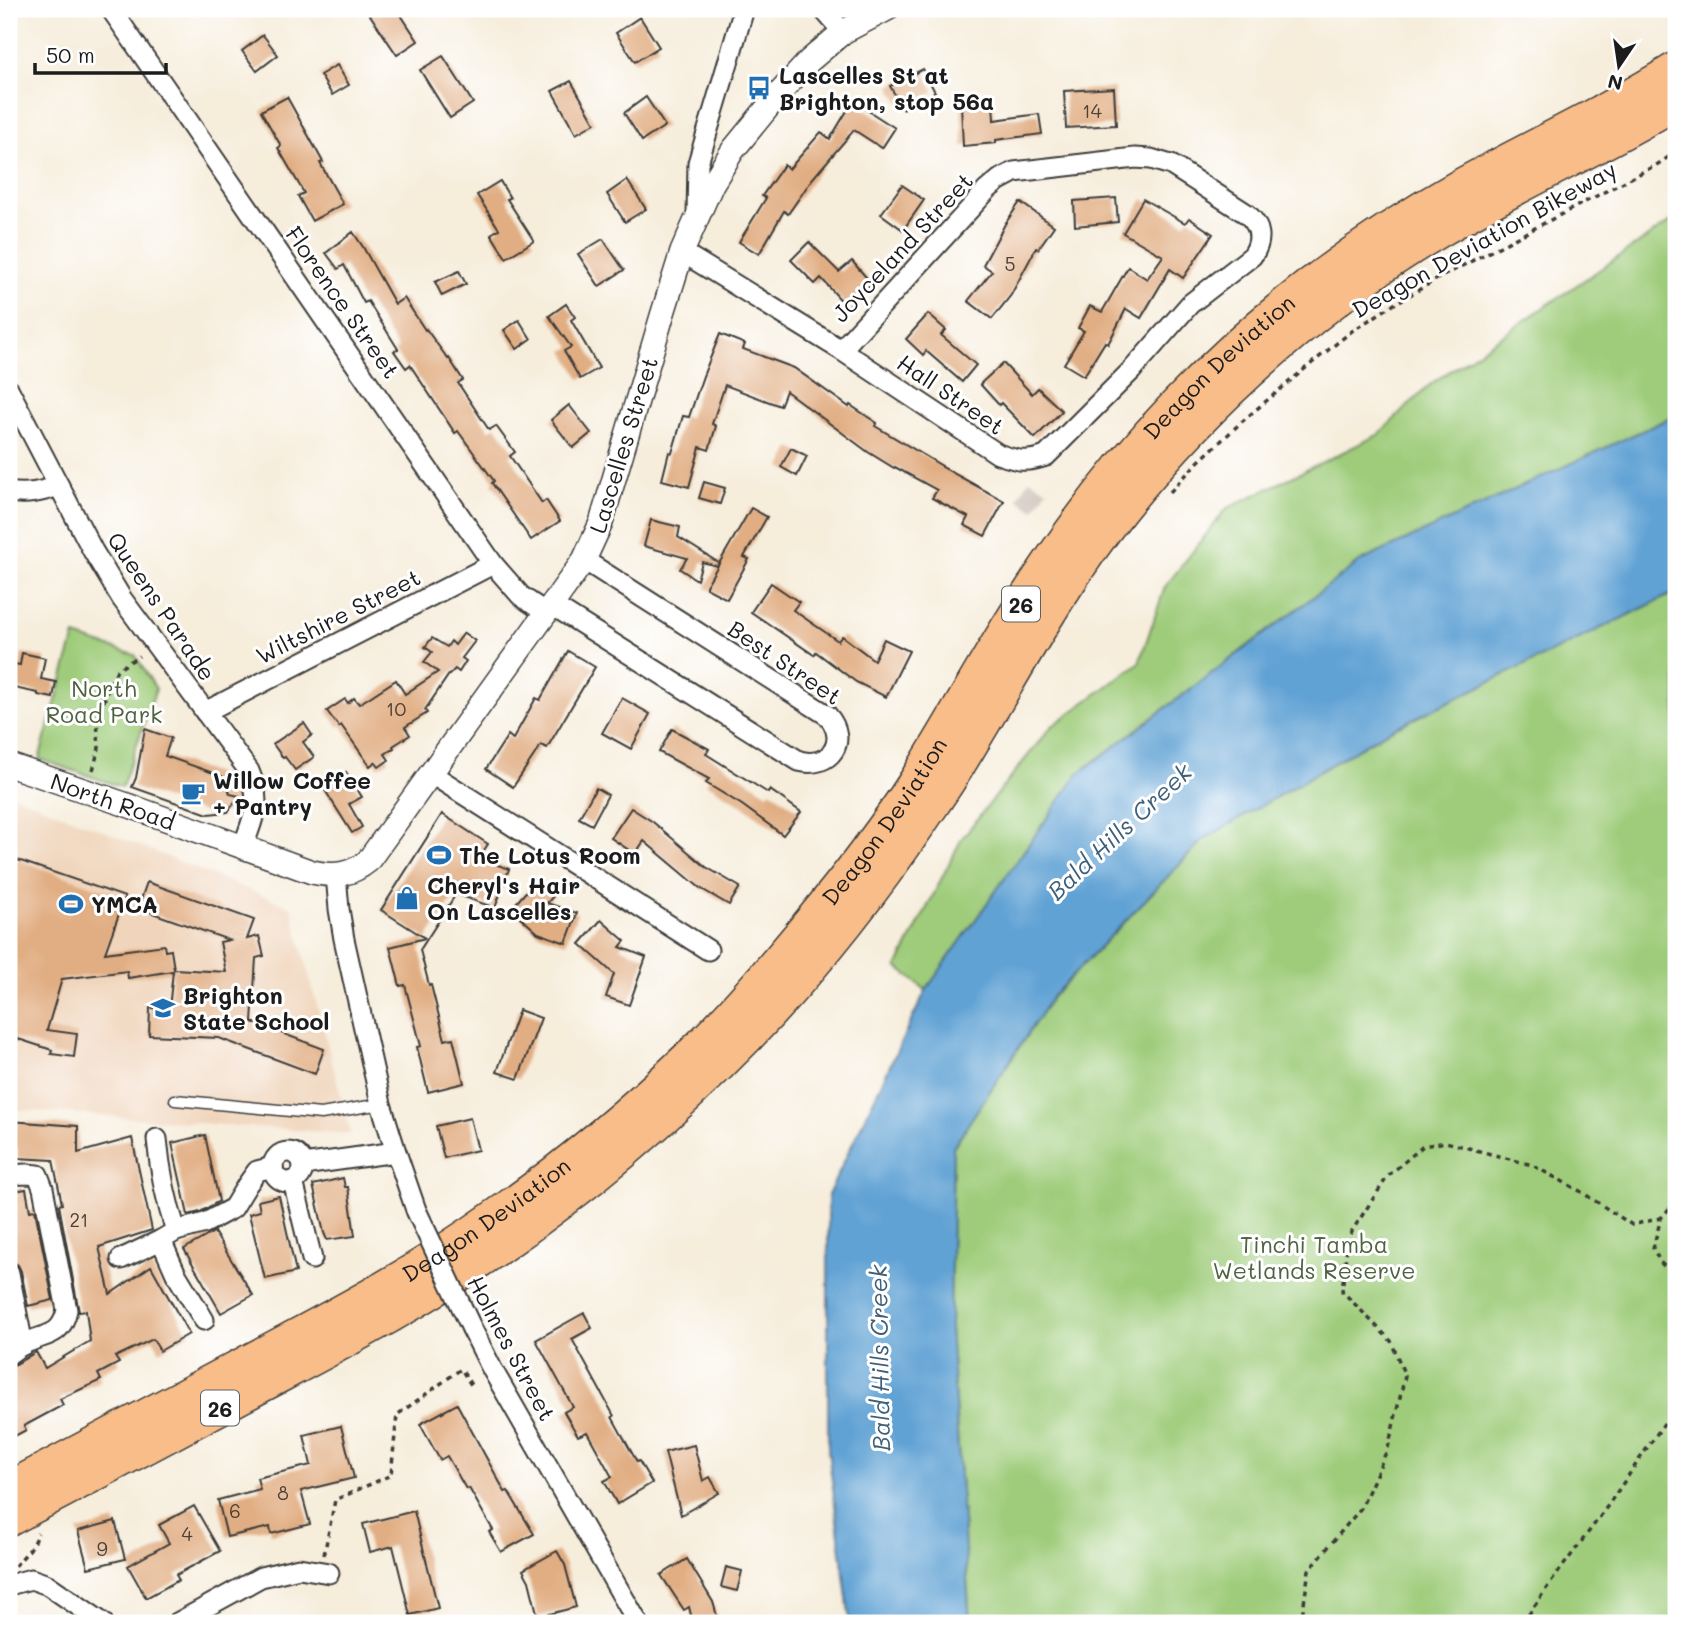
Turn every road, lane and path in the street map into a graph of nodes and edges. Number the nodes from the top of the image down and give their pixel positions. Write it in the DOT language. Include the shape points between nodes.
graph roads {
  1 [pos="111,9"];
  2 [pos="744,9"];
  3 [pos="822,9"];
  4 [pos="887,9"];
  5 [pos="843,32"];
  6 [pos="1676,68"];
  7 [pos="1676,103"];
  8 [pos="1676,152"];
  9 [pos="697,219"];
  10 [pos="1259,240"];
  11 [pos="682,252"];
  12 [pos="841,350"];
  13 [pos="9,390"];
  14 [pos="59,486"];
  15 [pos="9,492"];
  16 [pos="1163,500"];
  17 [pos="584,560"];
  18 [pos="493,564"];
  19 [pos="549,609"];
  20 [pos="139,656"];
  21 [pos="205,712"];
  22 [pos="9,765"];
  23 [pos="93,770"];
  24 [pos="430,773"];
  25 [pos="243,847"];
  26 [pos="336,875"];
  27 [pos="708,950"];
  28 [pos="175,1100"];
  29 [pos="381,1104"];
  30 [pos="157,1139"];
  31 [pos="396,1152"];
  32 [pos="298,1173"];
  33 [pos="9,1175"];
  34 [pos="1676,1200"];
  35 [pos="1661,1219"];
  36 [pos="169,1235"];
  37 [pos="121,1259"];
  38 [pos="312,1259"];
  39 [pos="9,1273"];
  40 [pos="1676,1278"];
  41 [pos="204,1320"];
  42 [pos="16,1350"];
  43 [pos="471,1385"];
  44 [pos="1676,1406"];
  45 [pos="9,1488"];
  46 [pos="9,1520"];
  47 [pos="39,1531"];
  48 [pos="329,1573"];
  49 [pos="11,1576"];
  50 [pos="103,1623"];
  51 [pos="177,1623"];
  52 [pos="638,1623"];
  53 [pos="1301,1623"];
  54 [pos="1523,1623"];
  1 -- 18 [label="street, Florence Street"];
  2 -- 9 [label="street" via="698,163"];
  3 -- 5 [label="street"];
  4 -- 5 [label="street, Lascelles Street"];
  5 -- 9 [label="street, Lascelles Street" via="777,96 733,150"];
  6 -- 45 [label="highway, Deagon Deviation / 26" via="1459,186 1367,243 1275,312 1184,396 1065,540 872,844 743,1000 635,1106 528,1192 414,1269"];
  7 -- 46 [label="highway, Deagon Deviation / 26" via="1482,206 1400,256 1319,313 1216,404 1120,512 1077,570 956,770 852,918 747,1037 610,1164 510,1241 419,1300"];
  8 -- 16 [label="path, Deagon Deviation Bikeway" via="1439,278 1352,331 1246,418"];
  9 -- 11 [label="street, Lascelles Street"];
  10 -- 12 [label="street, Joyceland Street" via="1259,230 1248,214 1171,165 1151,159 1014,172 987,190"];
  10 -- 12 [label="street, Hall Street" via="1252,256 1191,304 1063,440 1046,456 1029,461 998,454"];
  11 -- 12 [label="street, Hall Street"];
  11 -- 17 [label="street, Lascelles Street" via="601,523"];
  13 -- 14 [label="street, Queens Parade"];
  14 -- 15 [label="street" via="33,493"];
  14 -- 21 [label="street, Queens Parade" via="122,599"];
  17 -- 19 [label="street, Lascelles Street"];
  17 -- 19 [label="street, Best Street" via="827,715 838,734 830,754 820,761 799,761"];
  18 -- 19 [label="street, Florence Street" via="521,596"];
  18 -- 21 [label="street, Wiltshire Street"];
  19 -- 24 [label="street, Lascelles Street"];
  20 -- 23 [label="path" via="117,670 108,690 97,720 99,748"];
  21 -- 25 [label="street, Queens Parade" via="254,783 257,805"];
  22 -- 25 [label="street, North Road"];
  24 -- 26 [label="street, Lascelles Street" via="368,861 357,870"];
  24 -- 27 [label="street"];
  25 -- 26 [label="street, North Road" via="312,872"];
  26 -- 29 [label="street, Holmes Street" via="344,939"];
  28 -- 29 [label="lane" via="321,1114"];
  29 -- 31 [label="street, Holmes Street"];
  30 -- 36 [label="street"];
  31 -- 32 [label="street"];
  31 -- 52 [label="street, Holmes Street, bridge" via="416,1210 492,1368"];
  32 -- 36 [label="street" via="299,1157 283,1153 273,1167 257,1171 233,1208"];
  32 -- 38 [label="street"];
  33 -- 42 [label="street" via="38,1175 67,1310 64,1323 53,1333"];
  34 -- 35 [label="path"];
  35 -- 40 [label="path" via="1653,1248"];
  35 -- 53 [label="path" via="1632,1225 1532,1164 1446,1142 1423,1146 1388,1176 1348,1237 1342,1291 1391,1341 1405,1376 1388,1448 1362,1508 1308,1570"];
  36 -- 37 [label="street"];
  36 -- 41 [label="street" via="176,1274"];
  39 -- 42 [label="street"];
  43 -- 48 [label="path" via="461,1369 397,1415 391,1475 335,1500 324,1553"];
  44 -- 54 [label="path"];
  47 -- 49 [label="path"];
  48 -- 51 [label="street" via="299,1568 261,1577"];
  49 -- 50 [label="street" via="48,1585"];
}
